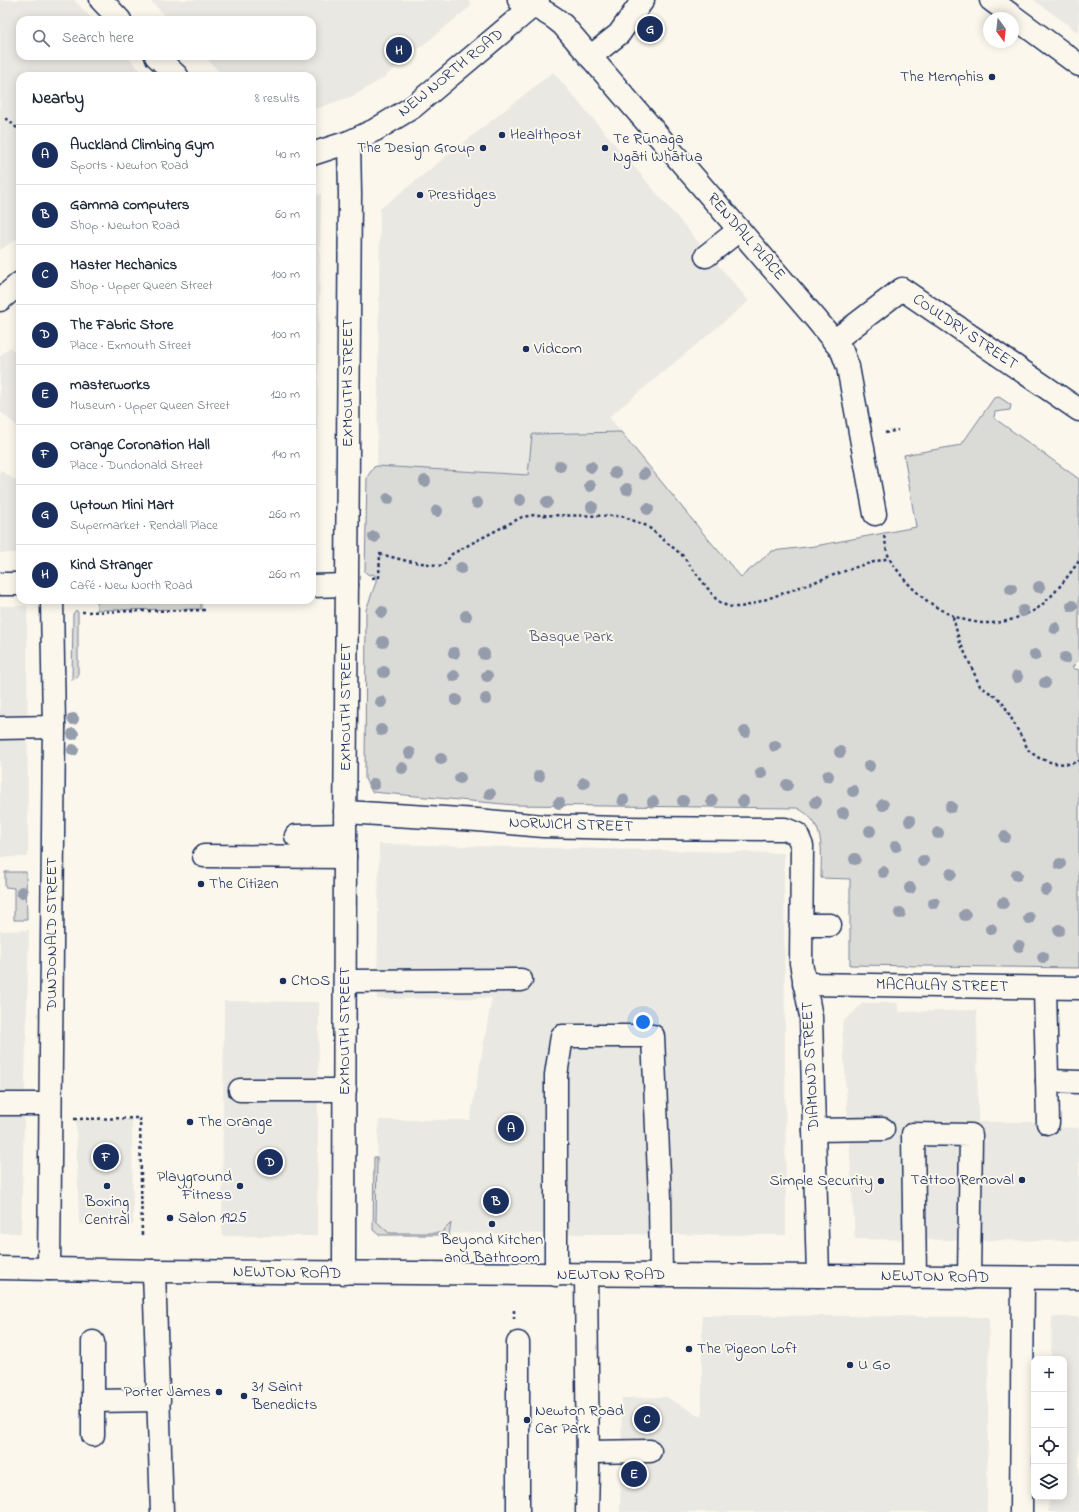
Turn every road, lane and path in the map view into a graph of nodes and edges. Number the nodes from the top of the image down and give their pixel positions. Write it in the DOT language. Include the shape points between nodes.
graph roads {
  1 [pos="100,0"];
  2 [pos="643,0"];
  3 [pos="991,0"];
  4 [pos="530,2"];
  5 [pos="116,16"];
  6 [pos="590,57"];
  7 [pos="160,60"];
  8 [pos="1079,65"];
  9 [pos="172,72"];
  10 [pos="6,118"];
  11 [pos="16,127"];
  12 [pos="349,142"];
  13 [pos="316,153"];
  14 [pos="739,230"];
  15 [pos="706,256"];
  16 [pos="16,286"];
  17 [pos="0,300"];
  18 [pos="834,341"];
  19 [pos="1079,410"];
  20 [pos="875,514"];
  21 [pos="889,558"];
  22 [pos="1079,561"];
  23 [pos="371,578"];
  24 [pos="0,584"];
  25 [pos="16,584"];
  26 [pos="347,585"];
  27 [pos="316,586"];
  28 [pos="52,604"];
  29 [pos="208,610"];
  30 [pos="82,612"];
  31 [pos="953,617"];
  32 [pos="54,727"];
  33 [pos="0,728"];
  34 [pos="1079,761"];
  35 [pos="345,812"];
  36 [pos="797,834"];
  37 [pos="345,835"];
  38 [pos="296,836"];
  39 [pos="204,856"];
  40 [pos="345,857"];
  41 [pos="801,925"];
  42 [pos="830,925"];
  43 [pos="521,980"];
  44 [pos="346,981"];
  45 [pos="804,984"];
  46 [pos="1045,988"];
  47 [pos="1079,988"];
  48 [pos="1047,1081"];
  49 [pos="1079,1082"];
  50 [pos="240,1090"];
  51 [pos="345,1090"];
  52 [pos="0,1104"];
  53 [pos="50,1104"];
  54 [pos="73,1119"];
  55 [pos="1048,1123"];
  56 [pos="883,1129"];
  57 [pos="814,1130"];
  58 [pos="142,1238"];
  59 [pos="0,1268"];
  60 [pos="49,1269"];
  61 [pos="154,1271"];
  62 [pos="344,1273"];
  63 [pos="556,1275"];
  64 [pos="586,1275"];
  65 [pos="661,1275"];
  66 [pos="818,1276"];
  67 [pos="915,1277"];
  68 [pos="969,1278"];
  69 [pos="1024,1278"];
  70 [pos="1079,1278"];
  71 [pos="93,1342"];
  72 [pos="518,1343"];
  73 [pos="158,1400"];
  74 [pos="93,1401"];
  75 [pos="93,1435"];
  76 [pos="650,1451"];
  77 [pos="588,1452"];
  78 [pos="162,1512"];
  79 [pos="518,1512"];
  80 [pos="587,1512"];
  81 [pos="1021,1512"];
  1 -- 5 [label="street"];
  2 -- 6 [label="street" via="620,34"];
  3 -- 8 [label="street"];
  4 -- 6 [label="street, RENDALL PLACE" via="560,22"];
  4 -- 12 [label="street, NEW NORTH ROAD" via="413,107"];
  6 -- 14 [label="street, RENDALL PLACE"];
  7 -- 9 [label="street"];
  10 -- 11 [label="path"];
  12 -- 13 [label="street, NEW NORTH ROAD"];
  12 -- 26 [label="street, EXMOUTH STREET"];
  14 -- 15 [label="street"];
  14 -- 18 [label="street, RENDALL PLACE"];
  16 -- 17 [label="street"];
  18 -- 19 [label="street, COULDRY STREET" via="902,289"];
  18 -- 20 [label="street, RENDALL PLACE" via="842,351 848,367"];
  20 -- 21 [label="path" via="882,528"];
  21 -- 23 [label="path" via="735,608 716,599 682,555 647,526 622,516 534,515 522,517 476,540 452,554 443,566 380,554 379,577"];
  21 -- 31 [label="path" via="920,595"];
  22 -- 31 [label="path" via="1039,608 1015,619 990,624"];
  24 -- 25 [label="street"];
  26 -- 27 [label="street"];
  26 -- 35 [label="street, EXMOUTH STREET"];
  28 -- 32 [label="street, DUNDONALD STREET"];
  29 -- 30 [label="path"];
  31 -- 34 [label="path" via="959,640 980,686 1002,701 1029,751 1038,758 1053,763 1069,764"];
  32 -- 33 [label="street"];
  32 -- 53 [label="street, DUNDONALD STREET"];
  35 -- 36 [label="street, NORWICH STREET" via="543,826 785,829"];
  35 -- 37 [label="street, EXMOUTH STREET"];
  36 -- 41 [label="street, DIAMOND STREET" via="802,846"];
  37 -- 38 [label="street"];
  37 -- 40 [label="street, EXMOUTH STREET"];
  39 -- 40 [label="street"];
  40 -- 44 [label="street, EXMOUTH STREET"];
  41 -- 42 [label="street"];
  41 -- 45 [label="street, DIAMOND STREET"];
  43 -- 44 [label="street"];
  44 -- 51 [label="street, EXMOUTH STREET"];
  45 -- 46 [label="street, MACAULAY STREET"];
  45 -- 57 [label="street, DIAMOND STREET" via="811,1017"];
  46 -- 47 [label="street, MACAULAY STREET"];
  46 -- 48 [label="street"];
  48 -- 49 [label="street"];
  48 -- 55 [label="street"];
  50 -- 51 [label="street"];
  51 -- 62 [label="street, EXMOUTH STREET"];
  52 -- 53 [label="street"];
  53 -- 60 [label="street, DUNDONALD STREET"];
  54 -- 58 [label="path" via="140,1118"];
  56 -- 57 [label="street"];
  57 -- 66 [label="street, DIAMOND STREET"];
  59 -- 60 [label="street, NEWTON ROAD"];
  60 -- 61 [label="street, NEWTON ROAD"];
  61 -- 62 [label="street, NEWTON ROAD"];
  61 -- 73 [label="street"];
  62 -- 63 [label="street, NEWTON ROAD"];
  63 -- 64 [label="street, NEWTON ROAD"];
  63 -- 65 [label="street" via="556,1075 562,1036 653,1036"];
  64 -- 65 [label="street, NEWTON ROAD"];
  64 -- 77 [label="street"];
  65 -- 66 [label="street, NEWTON ROAD"];
  66 -- 67 [label="street, NEWTON ROAD"];
  67 -- 68 [label="street, NEWTON ROAD"];
  67 -- 68 [label="street" via="913,1134 971,1135"];
  68 -- 69 [label="street, NEWTON ROAD"];
  69 -- 70 [label="street, NEWTON ROAD"];
  69 -- 81 [label="street"];
  71 -- 74 [label="street"];
  72 -- 79 [label="street"];
  73 -- 74 [label="street"];
  73 -- 78 [label="street"];
  74 -- 75 [label="street"];
  76 -- 77 [label="street"];
  77 -- 80 [label="street"];
}
